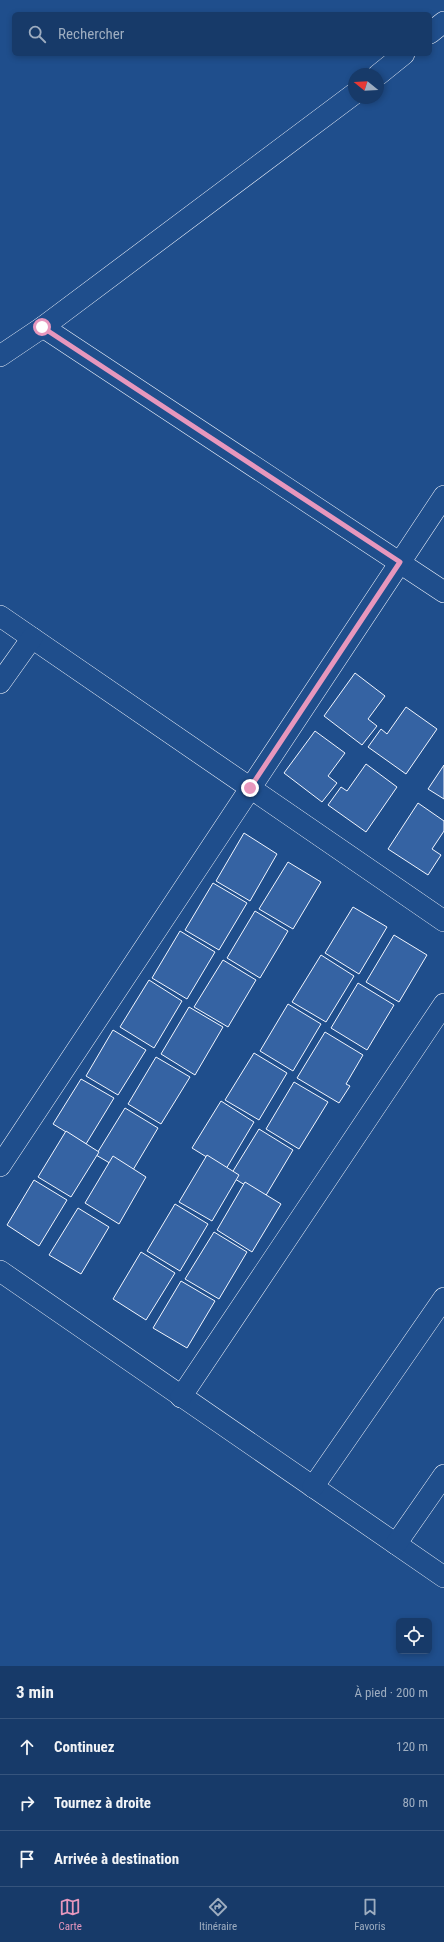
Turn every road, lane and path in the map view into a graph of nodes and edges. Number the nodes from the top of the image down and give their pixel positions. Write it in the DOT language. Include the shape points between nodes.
graph roads {
  1 [pos="444,22"];
  2 [pos="432,31"];
  3 [pos="402,56"];
  4 [pos="384,70"];
  5 [pos="348,98"];
  6 [pos="42,327"];
  7 [pos="0,356"];
  8 [pos="444,496"];
  9 [pos="400,562"];
  10 [pos="444,592"];
  11 [pos="0,616"];
  12 [pos="32,638"];
  13 [pos="0,683"];
  14 [pos="250,788"];
  15 [pos="444,921"];
  16 [pos="444,1004"];
  17 [pos="0,1166"];
  18 [pos="0,1271"];
  19 [pos="444,1298"];
  20 [pos="181,1397"];
  21 [pos="444,1475"];
  22 [pos="313,1487"];
  23 [pos="396,1544"];
  24 [pos="444,1577"];
  1 -- 2 [label="street"];
  3 -- 4 [label="street"];
  5 -- 6 [label="street"];
  6 -- 7 [label="street"];
  6 -- 9 [label="street"];
  8 -- 9 [label="street"];
  9 -- 10 [label="street"];
  9 -- 14 [label="street"];
  11 -- 12 [label="street"];
  12 -- 13 [label="street"];
  12 -- 14 [label="street"];
  14 -- 15 [label="street"];
  14 -- 17 [label="street"];
  16 -- 20 [label="street"];
  18 -- 20 [label="street"];
  19 -- 22 [label="street"];
  20 -- 22 [label="street"];
  21 -- 23 [label="street"];
  22 -- 23 [label="street"];
  23 -- 24 [label="street"];
}
